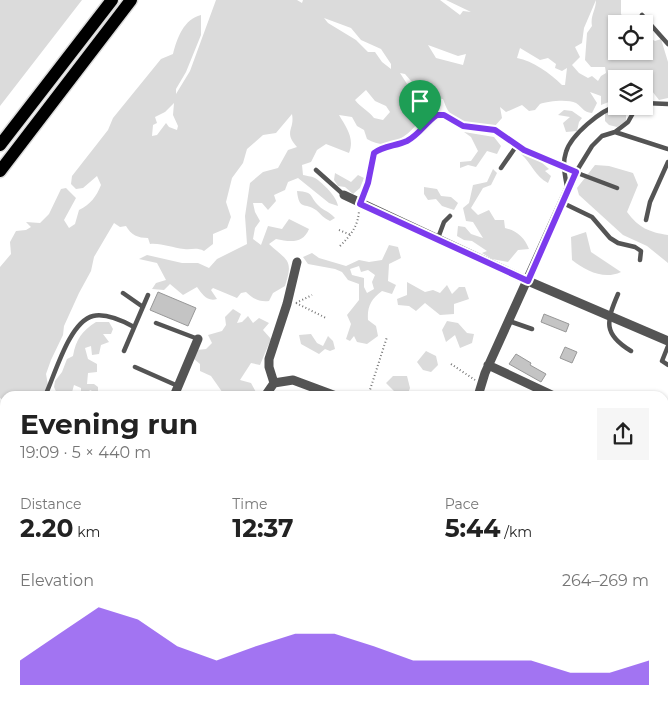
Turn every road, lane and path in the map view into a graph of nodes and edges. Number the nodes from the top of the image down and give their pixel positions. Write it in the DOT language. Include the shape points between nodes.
graph roads {
  1 [pos="112,0"];
  2 [pos="132,0"];
  3 [pos="653,28"];
  4 [pos="668,44"];
  5 [pos="653,103"];
  6 [pos="668,104"];
  7 [pos="608,109"];
  8 [pos="632,115"];
  9 [pos="495,130"];
  10 [pos="616,132"];
  11 [pos="0,145"];
  12 [pos="517,145"];
  13 [pos="668,149"];
  14 [pos="668,162"];
  15 [pos="564,167"];
  16 [pos="501,168"];
  17 [pos="316,170"];
  18 [pos="0,171"];
  19 [pos="576,172"];
  20 [pos="617,188"];
  21 [pos="568,191"];
  22 [pos="344,195"];
  23 [pos="562,203"];
  24 [pos="360,204"];
  25 [pos="450,216"];
  26 [pos="646,220"];
  27 [pos="339,230"];
  28 [pos="351,235"];
  29 [pos="438,240"];
  30 [pos="340,246"];
  31 [pos="640,260"];
  32 [pos="297,262"];
  33 [pos="528,281"];
  34 [pos="123,293"];
  35 [pos="618,294"];
  36 [pos="148,295"];
  37 [pos="312,295"];
  38 [pos="143,307"];
  39 [pos="609,314"];
  40 [pos="326,318"];
  41 [pos="509,321"];
  42 [pos="156,323"];
  43 [pos="134,327"];
  44 [pos="532,329"];
  45 [pos="388,337"];
  46 [pos="198,339"];
  47 [pos="668,341"];
  48 [pos="668,346"];
  49 [pos="631,351"];
  50 [pos="124,352"];
  51 [pos="451,364"];
  52 [pos="488,365"];
  53 [pos="668,365"];
  54 [pos="135,367"];
  55 [pos="274,383"];
  56 [pos="481,384"];
  57 [pos="178,386"];
  58 [pos="47,391"];
  59 [pos="176,391"];
  60 [pos="268,391"];
  61 [pos="323,391"];
  62 [pos="370,391"];
  63 [pos="479,391"];
  64 [pos="543,391"];
  1 -- 11 [label="main road"];
  2 -- 18 [label="main road"];
  3 -- 4 [label="lane"];
  5 -- 6 [label="lane"];
  7 -- 15 [label="lane" via="572,140 566,151"];
  8 -- 10 [label="lane"];
  9 -- 12 [label="lane"];
  9 -- 24 [label="path" via="463,126 444,115 437,115 409,140 380,148 374,153"];
  10 -- 13 [label="lane"];
  10 -- 19 [label="lane" via="602,136"];
  12 -- 15 [label="lane"];
  12 -- 16 [label="lane"];
  14 -- 26 [label="lane" via="650,202"];
  15 -- 19 [label="lane"];
  15 -- 21 [label="lane"];
  17 -- 22 [label="lane"];
  19 -- 20 [label="lane"];
  19 -- 21 [label="street"];
  21 -- 23 [label="street"];
  22 -- 24 [label="street"];
  23 -- 31 [label="lane" via="592,217 618,243 641,251"];
  23 -- 33 [label="street"];
  24 -- 28 [label="path"];
  24 -- 29 [label="street"];
  25 -- 29 [label="lane" via="444,222"];
  27 -- 28 [label="path"];
  28 -- 30 [label="path"];
  29 -- 33 [label="street"];
  32 -- 55 [label="street" via="269,359"];
  33 -- 39 [label="street"];
  33 -- 41 [label="street"];
  34 -- 38 [label="lane"];
  35 -- 39 [label="lane"];
  36 -- 38 [label="lane"];
  37 -- 40 [label="path" via="296,303"];
  38 -- 43 [label="lane"];
  39 -- 47 [label="street"];
  39 -- 49 [label="lane" via="611,334 617,343"];
  41 -- 44 [label="lane"];
  41 -- 52 [label="street"];
  42 -- 46 [label="lane"];
  43 -- 50 [label="lane"];
  43 -- 58 [label="lane" via="106,316 94,316 83,321 71,336"];
  45 -- 62 [label="path"];
  46 -- 57 [label="street"];
  48 -- 53 [label="lane" via="662,361"];
  51 -- 56 [label="path"];
  52 -- 56 [label="street"];
  52 -- 64 [label="street"];
  54 -- 57 [label="lane"];
  55 -- 60 [label="street"];
  55 -- 61 [label="street" via="293,380"];
  56 -- 63 [label="street"];
  57 -- 59 [label="street"];
}
